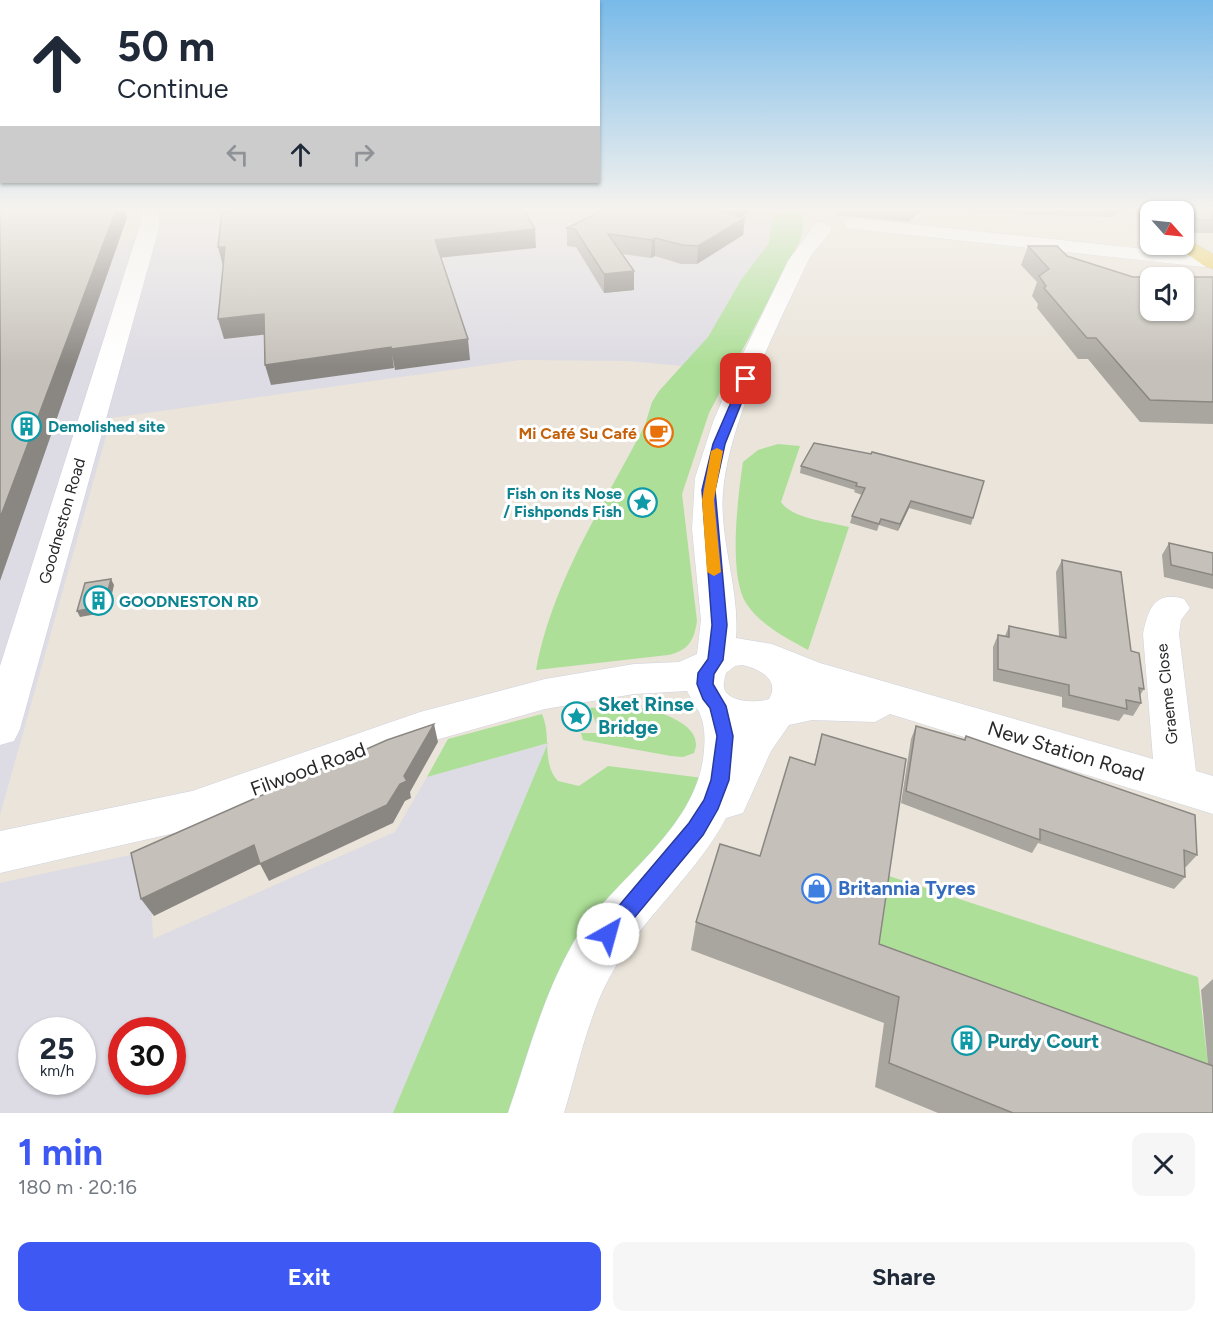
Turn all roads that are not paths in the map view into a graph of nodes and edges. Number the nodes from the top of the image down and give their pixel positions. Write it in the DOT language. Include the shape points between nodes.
graph roads {
  1 [pos="140,262"];
  2 [pos="798,262"];
  3 [pos="806,262"];
  4 [pos="792,276"];
  5 [pos="714,578"];
  6 [pos="1172,608"];
  7 [pos="766,657"];
  8 [pos="713,662"];
  9 [pos="614,682"];
  10 [pos="717,705"];
  11 [pos="918,707"];
  12 [pos="777,713"];
  13 [pos="0,729"];
  14 [pos="1195,789"];
  15 [pos="0,852"];
  16 [pos="664,870"];
  17 [pos="536,1113"];
  1 -- 13 [label="street, Goodneston Road"];
  2 -- 4 [label="street"];
  3 -- 4 [label="street"];
  4 -- 5 [label="street" via="723,433 710,479"];
  5 -- 7 [label="street" via="733,623"];
  5 -- 8 [label="street" via="719,616"];
  6 -- 14 [label="street, Graeme Close" via="1164,616 1161,634"];
  7 -- 8 [label="street" via="730,652"];
  7 -- 11 [label="street, New Station Road" via="810,675"];
  7 -- 12 [label="street" via="789,676 792,687 790,698"];
  8 -- 9 [label="street, Filwood Road" via="684,677"];
  8 -- 10 [label="street" via="705,684"];
  9 -- 10 [label="street, Filwood Road" via="663,689"];
  9 -- 15 [label="street, Filwood Road" via="545,694 420,728 192,810"];
  10 -- 12 [label="street" via="745,718"];
  10 -- 16 [label="street" via="725,736 718,786 701,821"];
  11 -- 12 [label="street, New Station Road" via="812,704"];
  11 -- 14 [label="street, New Station Road"];
  12 -- 16 [label="street" via="758,734 719,815 693,846"];
  16 -- 17 [label="street" via="622,915 588,967"];
}
